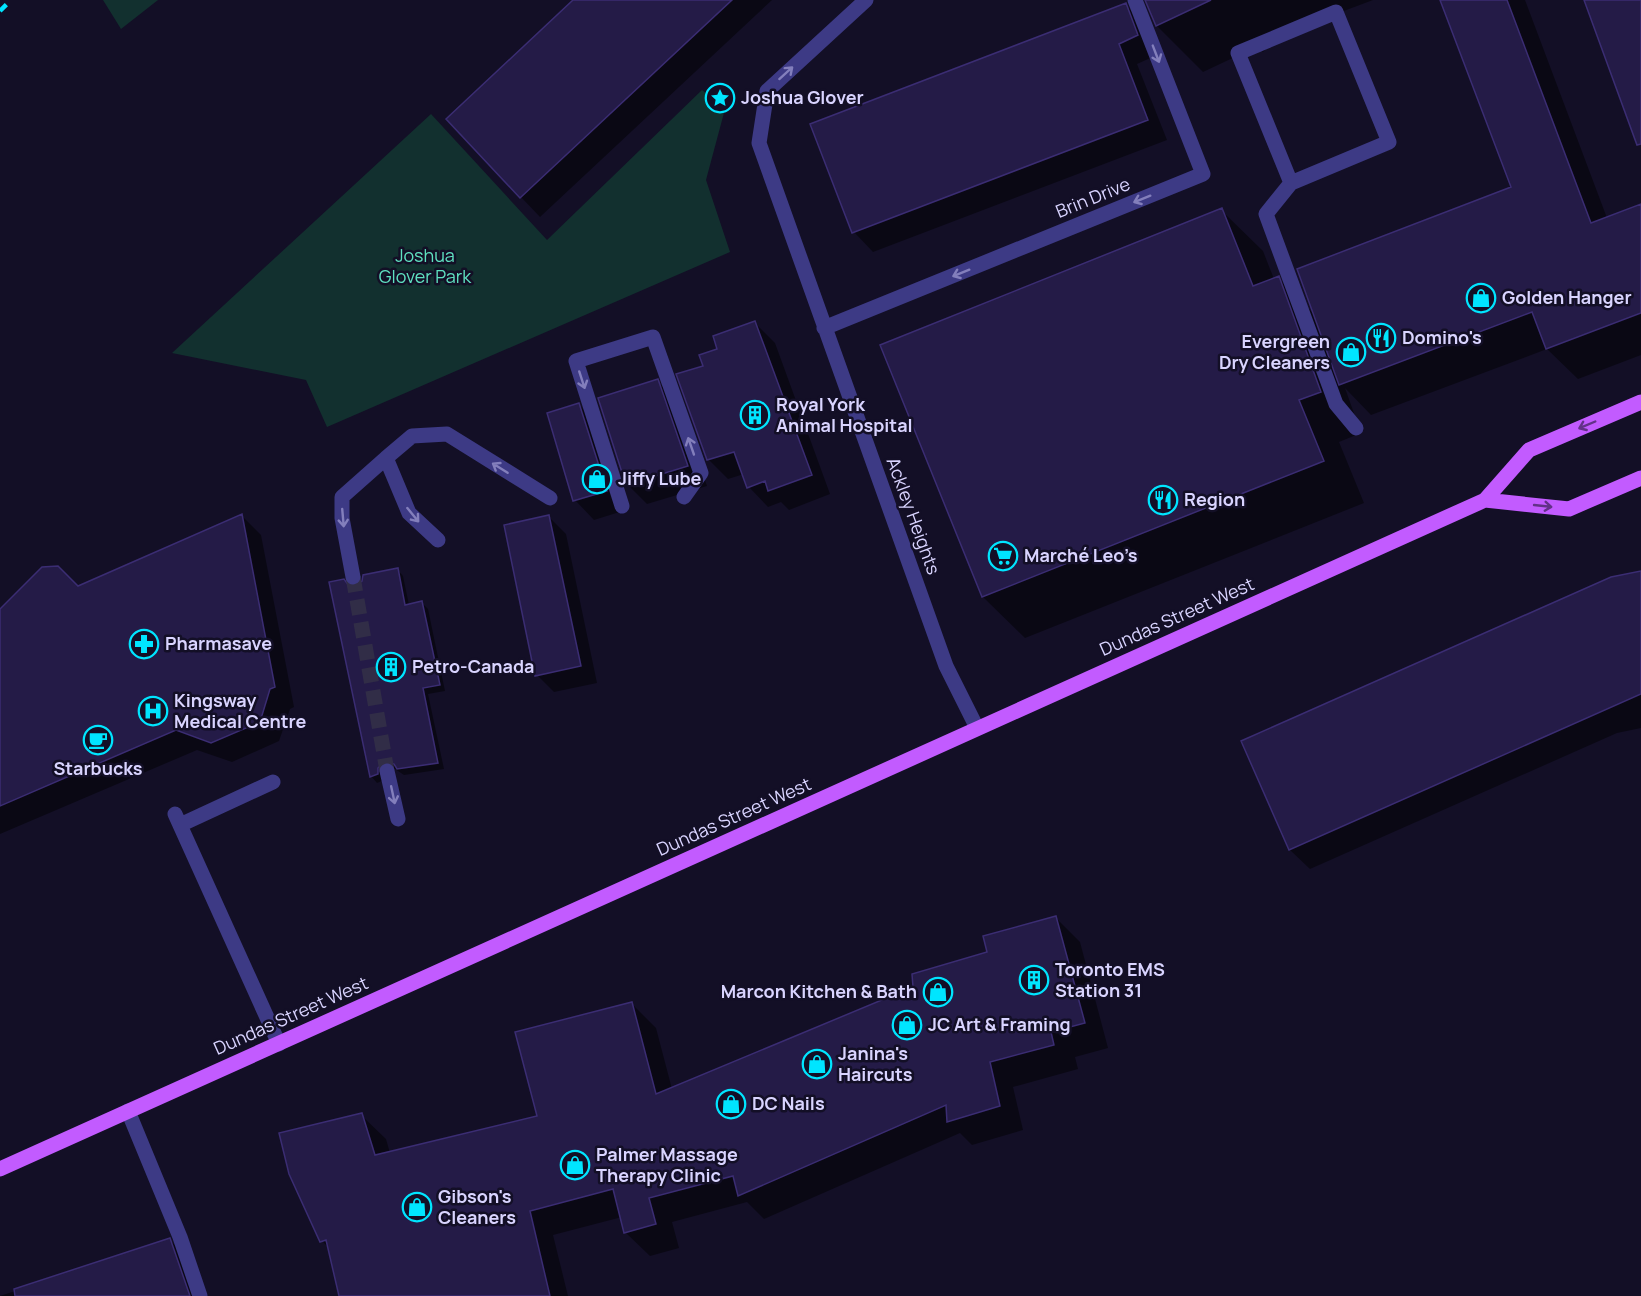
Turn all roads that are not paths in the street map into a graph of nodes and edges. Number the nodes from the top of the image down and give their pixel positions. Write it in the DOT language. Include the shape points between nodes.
graph roads {
  1 [pos="866,0"];
  2 [pos="1135,0"];
  3 [pos="1291,183"];
  4 [pos="824,328"];
  5 [pos="1641,402"];
  6 [pos="1356,428"];
  7 [pos="386,458"];
  8 [pos="1641,478"];
  9 [pos="684,497"];
  10 [pos="550,498"];
  11 [pos="1485,500"];
  12 [pos="622,506"];
  13 [pos="438,540"];
  14 [pos="353,577"];
  15 [pos="977,728"];
  16 [pos="387,771"];
  17 [pos="273,782"];
  18 [pos="398,819"];
  19 [pos="279,1044"];
  20 [pos="128,1111"];
  21 [pos="0,1169"];
  22 [pos="201,1296"];
  4 -- 1 [label="lane, Ackley Heights, one-way" via="759,143 766,91"];
  2 -- 4 [label="lane, Brin Drive, one-way" via="1203,174"];
  3 -- 3 [label="lane" via="1389,142 1336,12 1238,53"];
  3 -- 6 [label="lane" via="1266,214 1336,404"];
  4 -- 15 [label="lane, Ackley Heights" via="946,666"];
  5 -- 11 [label="main road, Dundas Street West, one-way" via="1529,450"];
  10 -- 7 [label="lane, one-way" via="447,434 412,436"];
  7 -- 13 [label="lane, one-way" via="410,513"];
  7 -- 14 [label="lane, one-way" via="342,497"];
  11 -- 8 [label="main road, one-way" via="1569,509"];
  9 -- 12 [label="lane, one-way" via="701,473 653,337 576,361"];
  11 -- 15 [label="main road, Dundas Street West"];
  15 -- 19 [label="main road, Dundas Street West"];
  16 -- 18 [label="lane, one-way"];
  17 -- 19 [label="lane" via="177,819"];
  19 -- 20 [label="main road, Dundas Street West"];
  20 -- 21 [label="main road, Dundas Street West"];
  20 -- 22 [label="lane"];
}
